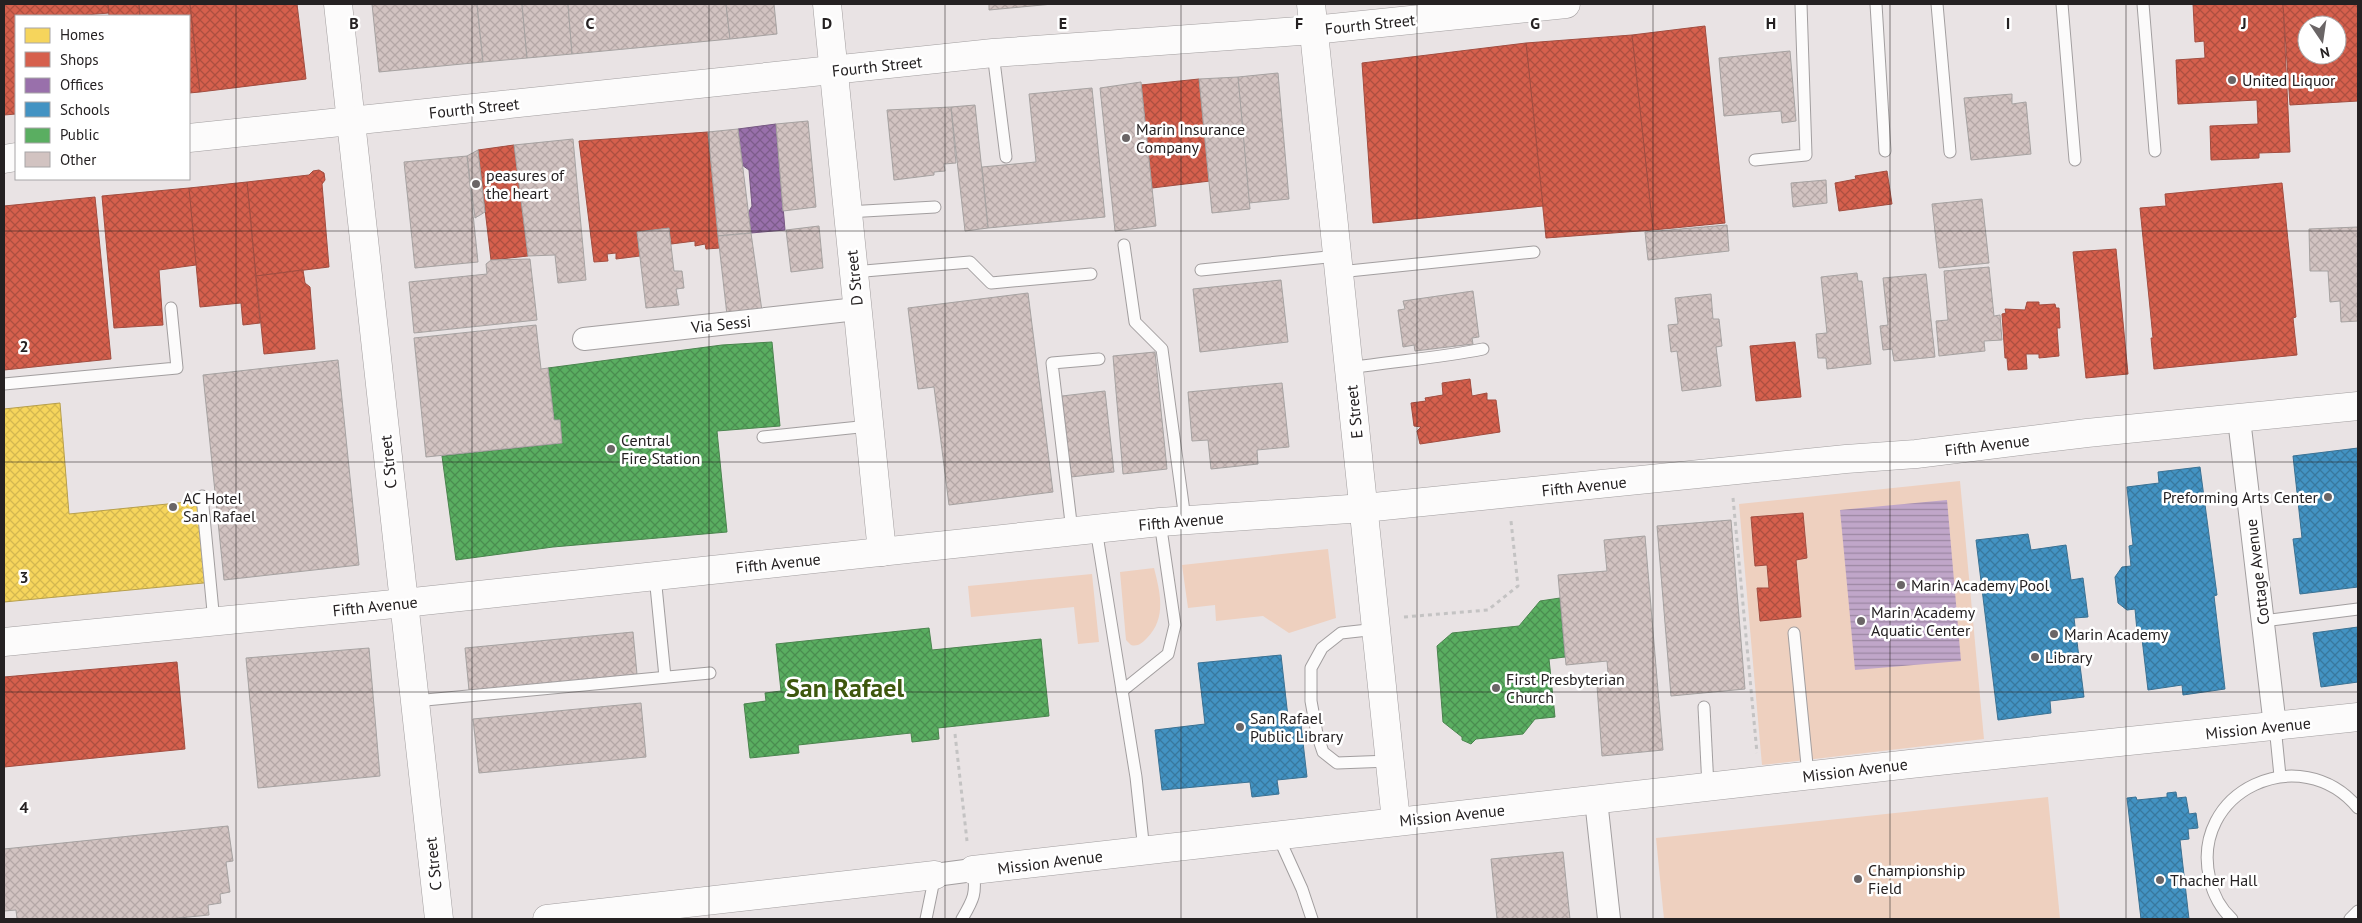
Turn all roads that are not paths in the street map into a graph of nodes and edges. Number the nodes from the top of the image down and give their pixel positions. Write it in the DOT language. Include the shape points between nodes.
graph roads {
  1 [pos="338,4"];
  2 [pos="827,4"];
  3 [pos="1566,4"];
  4 [pos="1801,4"];
  5 [pos="1876,4"];
  6 [pos="1937,4"];
  7 [pos="2062,4"];
  8 [pos="2143,4"];
  9 [pos="1312,17"];
  10 [pos="993,53"];
  11 [pos="834,70"];
  12 [pos="351,120"];
  13 [pos="190,138"];
  14 [pos="1885,151"];
  15 [pos="1950,152"];
  16 [pos="2155,152"];
  17 [pos="1006,157"];
  18 [pos="1755,160"];
  19 [pos="2075,160"];
  20 [pos="935,207"];
  21 [pos="847,212"];
  22 [pos="1124,245"];
  23 [pos="1534,252"];
  24 [pos="1338,264"];
  25 [pos="1201,270"];
  26 [pos="853,272"];
  27 [pos="1091,274"];
  28 [pos="171,308"];
  29 [pos="857,309"];
  30 [pos="584,339"];
  31 [pos="1483,349"];
  32 [pos="1099,359"];
  33 [pos="1349,368"];
  34 [pos="4,384"];
  35 [pos="2358,406"];
  36 [pos="2239,419"];
  37 [pos="871,426"];
  38 [pos="763,438"];
  39 [pos="202,496"];
  40 [pos="1364,508"];
  41 [pos="1172,521"];
  42 [pos="1084,530"];
  43 [pos="882,552"];
  44 [pos="654,576"];
  45 [pos="404,603"];
  46 [pos="2358,608"];
  47 [pos="2263,621"];
  48 [pos="214,622"];
  49 [pos="1376,624"];
  50 [pos="1794,633"];
  51 [pos="4,642"];
  52 [pos="710,673"];
  53 [pos="665,677"];
  54 [pos="1122,691"];
  55 [pos="415,701"];
  56 [pos="1704,707"];
  57 [pos="2358,717"];
  58 [pos="2275,726"];
  59 [pos="1390,761"];
  60 [pos="1808,776"];
  61 [pos="2280,776"];
  62 [pos="1708,787"];
  63 [pos="1596,800"];
  64 [pos="2358,808"];
  65 [pos="1396,821"];
  66 [pos="1277,835"];
  67 [pos="1144,851"];
  68 [pos="973,870"];
  69 [pos="935,875"];
  70 [pos="2358,911"];
  71 [pos="439,919"];
  72 [pos="547,919"];
  73 [pos="926,919"];
  74 [pos="962,919"];
  75 [pos="1312,919"];
  76 [pos="1608,919"];
  77 [pos="2232,919"];
  78 [pos="2350,919"];
  1 -- 12 [label="street, C Street"];
  2 -- 11 [label="street, D Street"];
  3 -- 9 [label="street, Fourth Street"];
  4 -- 18 [label="lane" via="1806,155"];
  5 -- 14 [label="lane"];
  6 -- 15 [label="lane"];
  7 -- 19 [label="lane"];
  8 -- 16 [label="lane"];
  9 -- 10 [label="street, Fourth Street"];
  9 -- 24 [label="street, E Street"];
  10 -- 11 [label="street, Fourth Street"];
  10 -- 17 [label="lane"];
  11 -- 12 [label="street, Fourth Street"];
  11 -- 21 [label="street, D Street"];
  12 -- 13 [label="street, Fourth Street"];
  12 -- 45 [label="street, C Street"];
  20 -- 21 [label="lane"];
  21 -- 26 [label="street, D Street"];
  22 -- 41 [label="lane" via="1135,322 1162,349"];
  23 -- 24 [label="lane"];
  24 -- 25 [label="lane"];
  24 -- 33 [label="street, E Street"];
  26 -- 27 [label="lane" via="970,262 991,283"];
  26 -- 29 [label="street, D Street"];
  28 -- 34 [label="lane" via="177,368"];
  29 -- 30 [label="street, Via Sessi"];
  29 -- 37 [label="street, D Street"];
  31 -- 33 [label="lane" via="1431,359"];
  32 -- 42 [label="lane" via="1052,364"];
  33 -- 40 [label="street, E Street"];
  35 -- 36 [label="street, Fifth Avenue"];
  36 -- 40 [label="street, Fifth Avenue"];
  36 -- 47 [label="street, Cottage Avenue"];
  37 -- 38 [label="lane"];
  37 -- 43 [label="street, D Street"];
  39 -- 48 [label="lane"];
  40 -- 41 [label="street, Fifth Avenue"];
  40 -- 49 [label="street, E Street"];
  41 -- 42 [label="street, Fifth Avenue"];
  41 -- 54 [label="lane" via="1175,625 1168,654"];
  42 -- 43 [label="street, Fifth Avenue"];
  42 -- 54 [label="lane"];
  43 -- 44 [label="street, Fifth Avenue"];
  44 -- 45 [label="street, Fifth Avenue"];
  44 -- 53 [label="lane"];
  45 -- 48 [label="street, Fifth Avenue"];
  45 -- 55 [label="street, C Street"];
  46 -- 47 [label="lane"];
  47 -- 58 [label="street, Cottage Avenue"];
  48 -- 51 [label="street, Fifth Avenue"];
  49 -- 59 [label="street, E Street"];
  49 -- 59 [label="lane" via="1341,633 1322,648 1312,668 1311,701 1323,752 1337,763"];
  50 -- 60 [label="lane"];
  52 -- 53 [label="lane"];
  53 -- 55 [label="lane"];
  54 -- 67 [label="lane"];
  55 -- 71 [label="street, C Street"];
  56 -- 62 [label="lane"];
  57 -- 58 [label="street, Mission Avenue"];
  58 -- 60 [label="street, Mission Avenue"];
  58 -- 61 [label="lane"];
  59 -- 65 [label="street, E Street"];
  60 -- 62 [label="street, Mission Avenue"];
  61 -- 64 [label="lane" via="2304,776 2328,783"];
  61 -- 77 [label="lane" via="2255,783 2234,798 2218,818 2208,841 2207,867 2213,892"];
  62 -- 63 [label="street, Mission Avenue"];
  63 -- 65 [label="street, Mission Avenue"];
  63 -- 76 [label="street"];
  65 -- 66 [label="street, Mission Avenue"];
  66 -- 67 [label="street, Mission Avenue"];
  66 -- 75 [label="lane"];
  67 -- 68 [label="street, Mission Avenue"];
  68 -- 69 [label="street, Mission Avenue"];
  68 -- 74 [label="lane" via="976,885 973,902"];
  69 -- 72 [label="street, Mission Avenue"];
  69 -- 73 [label="lane"];
  70 -- 78 [label="lane"];
}
